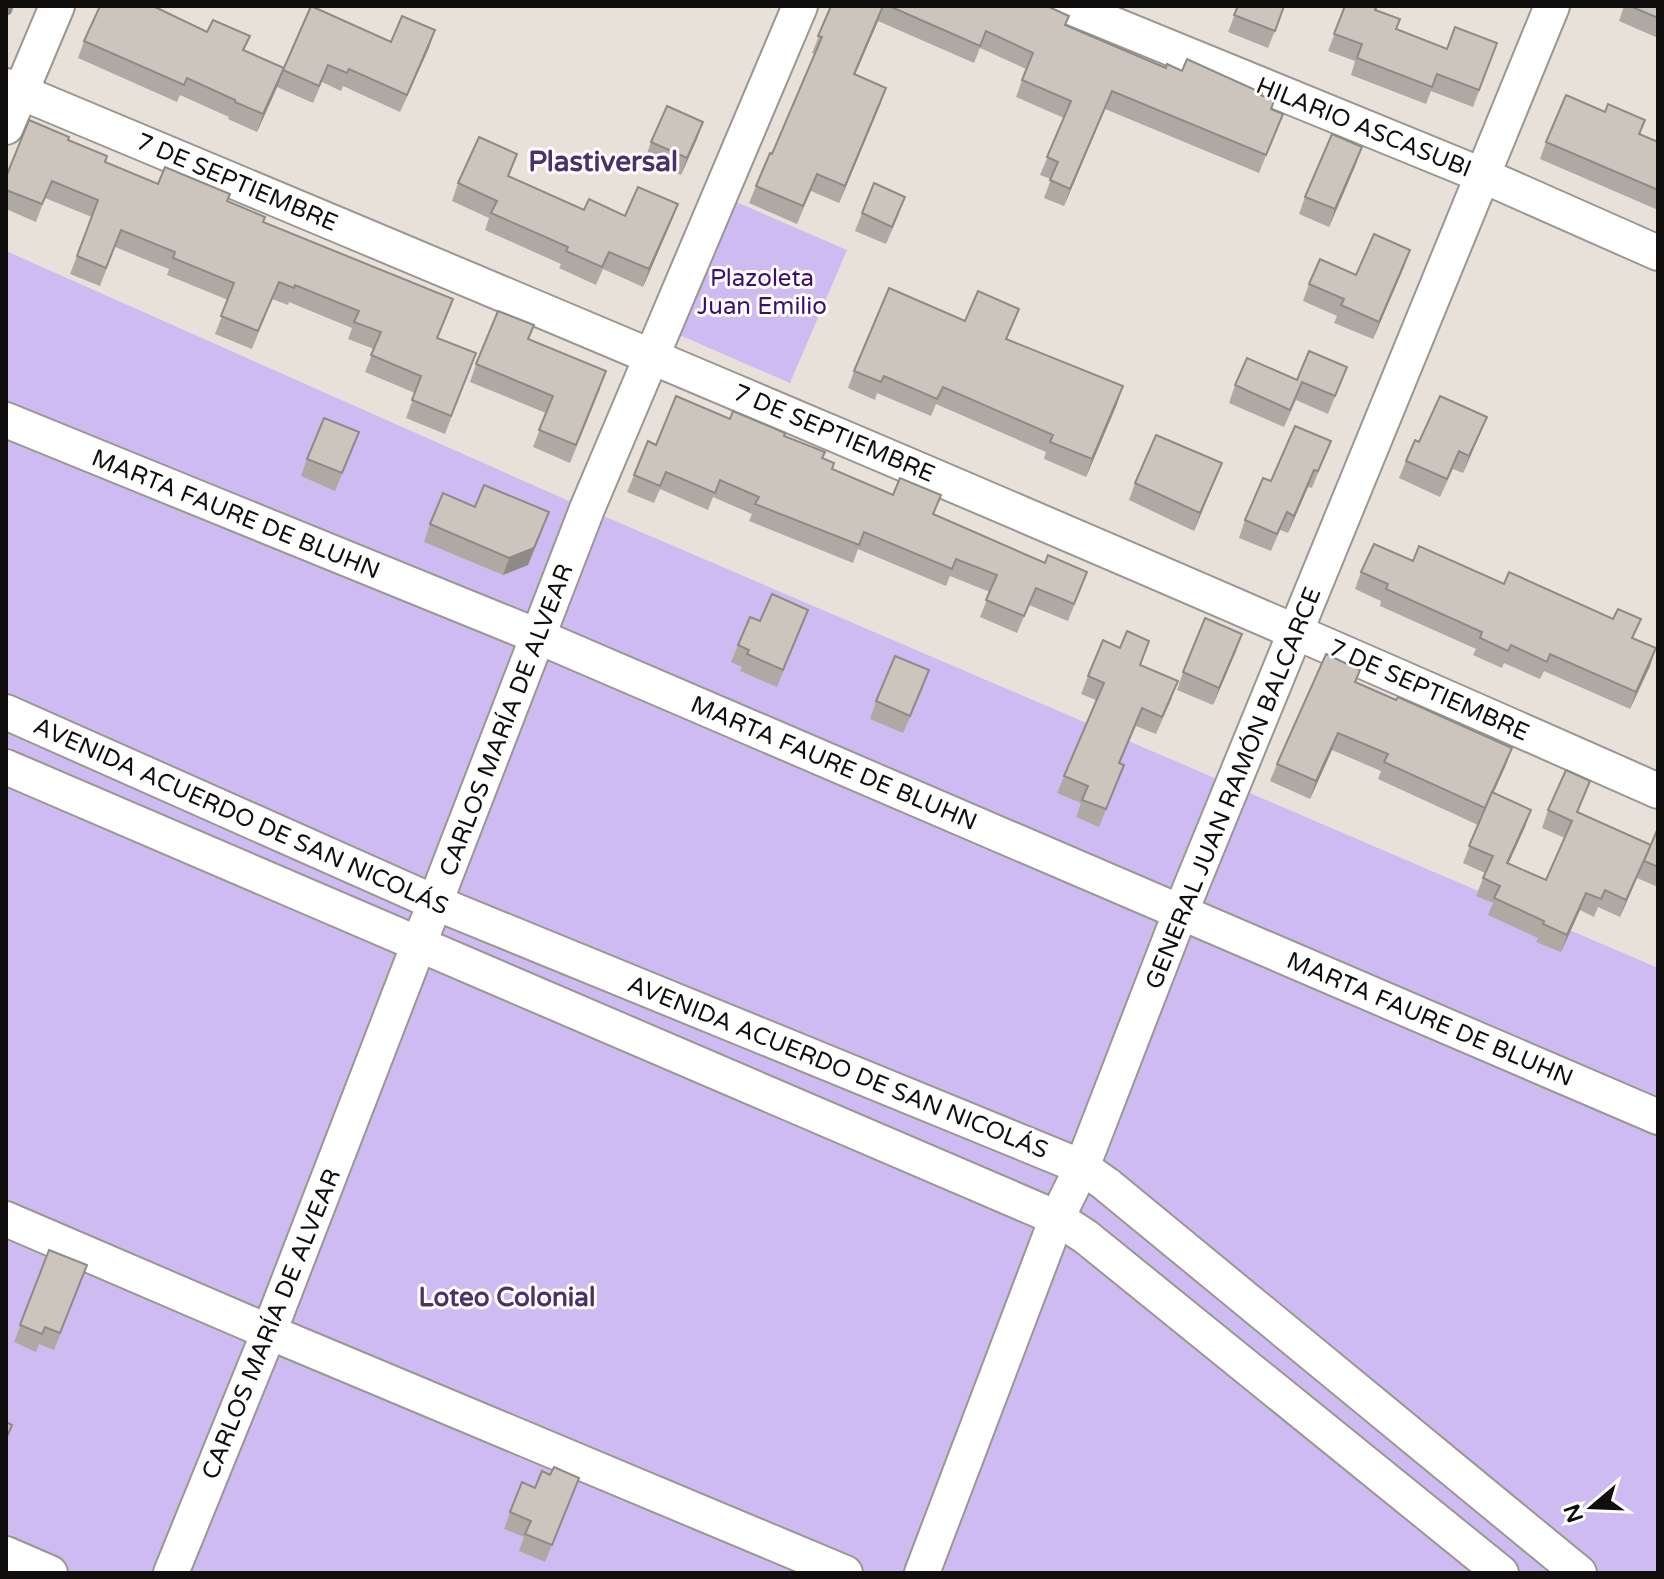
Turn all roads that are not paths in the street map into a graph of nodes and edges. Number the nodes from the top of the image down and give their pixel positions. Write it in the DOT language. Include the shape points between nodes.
graph roads {
  1 [pos="57,6"];
  2 [pos="800,6"];
  3 [pos="1068,6"];
  4 [pos="1552,6"];
  5 [pos="13,89"];
  6 [pos="6,127"];
  7 [pos="1484,176"];
  8 [pos="1658,253"];
  9 [pos="651,355"];
  10 [pos="6,420"];
  11 [pos="1297,631"];
  12 [pos="537,636"];
  13 [pos="6,712"];
  14 [pos="6,767"];
  15 [pos="1658,791"];
  16 [pos="436,903"];
  17 [pos="1181,911"];
  18 [pos="419,946"];
  19 [pos="1658,1117"];
  20 [pos="1082,1167"];
  21 [pos="1057,1218"];
  22 [pos="6,1219"];
  23 [pos="269,1332"];
  24 [pos="6,1554"];
  25 [pos="50,1573"];
  26 [pos="171,1573"];
  27 [pos="845,1573"];
  28 [pos="922,1573"];
  29 [pos="1501,1573"];
  30 [pos="1579,1573"];
  1 -- 5 [label="street"];
  2 -- 9 [label="street, CARLOS MARÍA DE ALVEAR"];
  3 -- 7 [label="street, HILARIO ASCASUBI"];
  4 -- 7 [label="street, GENERAL JUAN RAMÓN BALCARCE"];
  5 -- 6 [label="street"];
  5 -- 9 [label="street, 7 DE SEPTIEMBRE"];
  7 -- 8 [label="street, HILARIO ASCASUBI"];
  7 -- 11 [label="street, GENERAL JUAN RAMÓN BALCARCE"];
  9 -- 11 [label="street, 7 DE SEPTIEMBRE"];
  9 -- 12 [label="street, CARLOS MARÍA DE ALVEAR"];
  10 -- 12 [label="street, MARTA FAURE DE BLUHN"];
  11 -- 15 [label="street, 7 DE SEPTIEMBRE"];
  11 -- 17 [label="street, GENERAL JUAN RAMÓN BALCARCE"];
  12 -- 16 [label="street, CARLOS MARÍA DE ALVEAR"];
  12 -- 17 [label="street, MARTA FAURE DE BLUHN"];
  13 -- 16 [label="street, AVENIDA ACUERDO DE SAN NICOLÁS"];
  14 -- 18 [label="street, AVENIDA ACUERDO DE SAN NICOLÁS"];
  16 -- 18 [label="street, CARLOS MARÍA DE ALVEAR"];
  16 -- 20 [label="street, AVENIDA ACUERDO DE SAN NICOLÁS"];
  17 -- 19 [label="street, MARTA FAURE DE BLUHN"];
  17 -- 20 [label="street, GENERAL JUAN RAMÓN BALCARCE"];
  18 -- 21 [label="street, AVENIDA ACUERDO DE SAN NICOLÁS"];
  18 -- 23 [label="street, CARLOS MARÍA DE ALVEAR"];
  20 -- 21 [label="street, GENERAL JUAN RAMÓN BALCARCE"];
  20 -- 30 [label="street, AVENIDA ACUERDO DE SAN NICOLÁS"];
  21 -- 28 [label="street, GENERAL JUAN RAMÓN BALCARCE"];
  21 -- 29 [label="street, AVENIDA ACUERDO DE SAN NICOLÁS"];
  22 -- 23 [label="street"];
  23 -- 26 [label="street, CARLOS MARÍA DE ALVEAR"];
  23 -- 27 [label="street"];
  24 -- 25 [label="street"];
}
